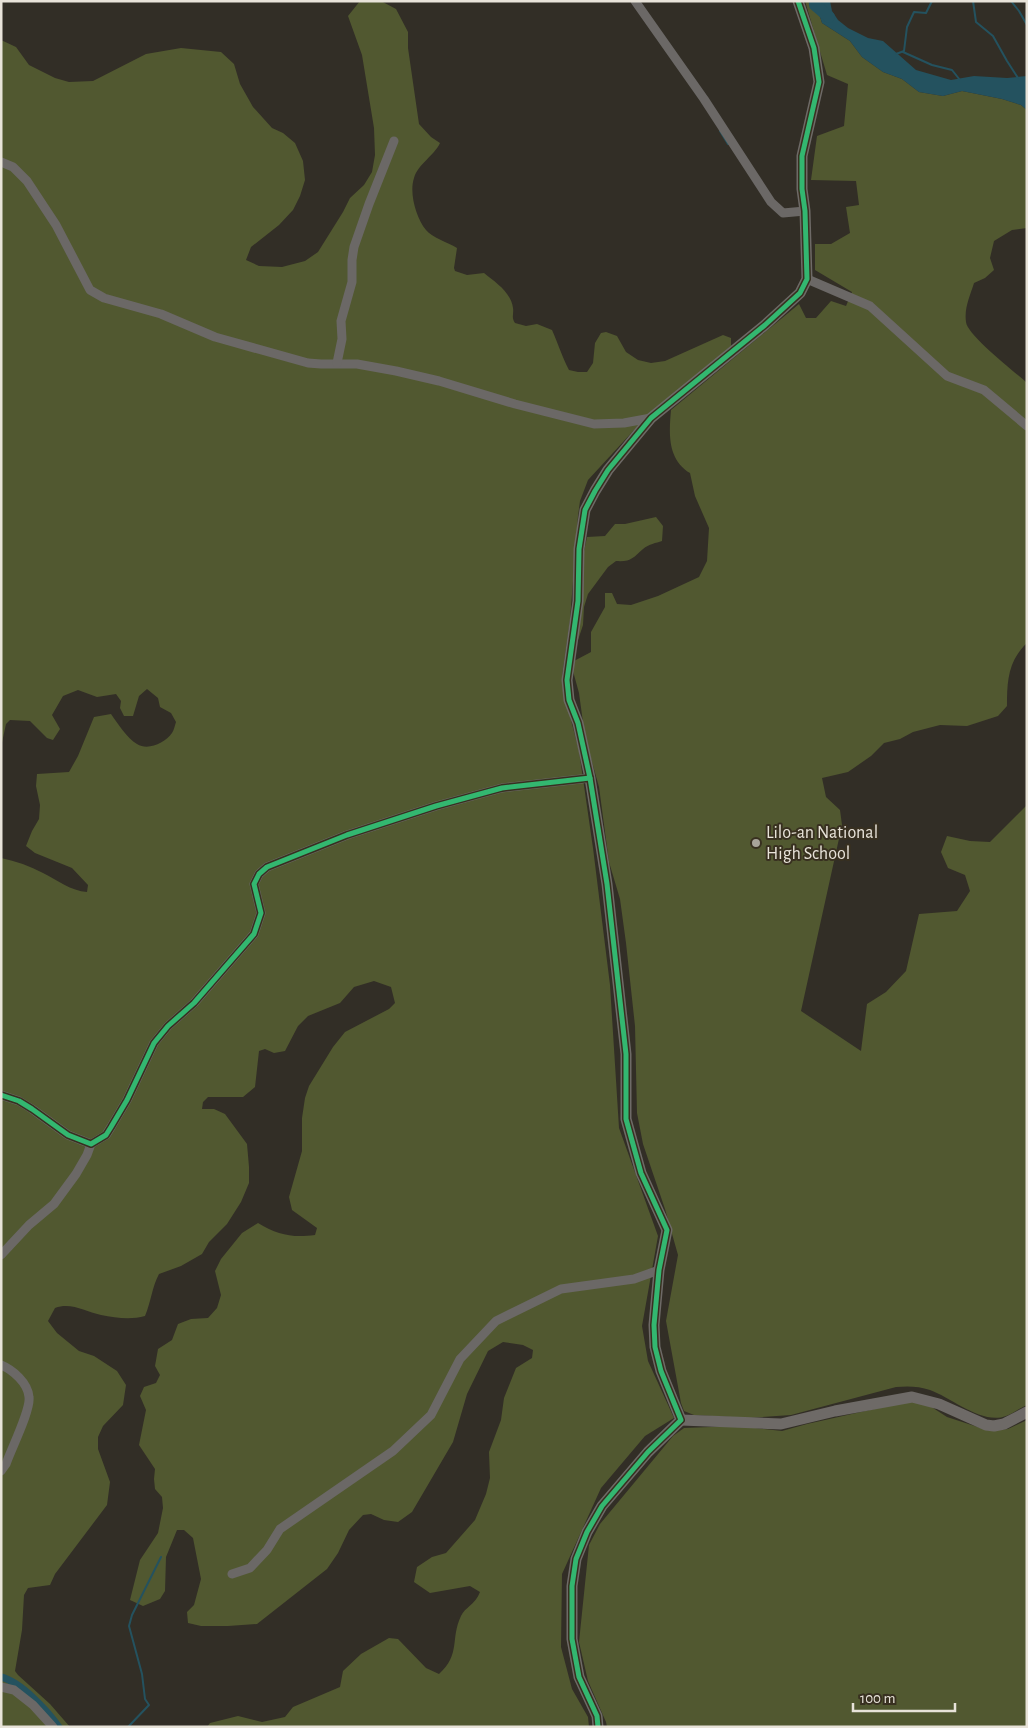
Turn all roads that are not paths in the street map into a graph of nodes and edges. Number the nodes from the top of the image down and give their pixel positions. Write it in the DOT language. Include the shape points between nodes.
graph roads {
  1 [pos="635,1"];
  2 [pos="798,1"];
  3 [pos="394,141"];
  4 [pos="1,162"];
  5 [pos="805,212"];
  6 [pos="807,279"];
  7 [pos="336,363"];
  8 [pos="651,418"];
  9 [pos="1027,426"];
  10 [pos="590,778"];
  11 [pos="1,1095"];
  12 [pos="91,1144"];
  13 [pos="1,1255"];
  14 [pos="659,1270"];
  15 [pos="1,1365"];
  16 [pos="1027,1412"];
  17 [pos="682,1420"];
  18 [pos="1,1471"];
  19 [pos="232,1574"];
  20 [pos="1,1687"];
  21 [pos="53,1727"];
  22 [pos="598,1727"];
  1 -- 5 [label="street" via="771,202 783,212"];
  2 -- 5 [label="street" via="814,48 819,82 802,156"];
  3 -- 7 [label="street" via="354,247 352,282 341,321 342,339"];
  4 -- 7 [label="street" via="13,167 28,182 56,225 90,290 104,298 161,314 224,340 308,363"];
  5 -- 6 [label="street"];
  6 -- 8 [label="street" via="800,293 765,325"];
  6 -- 9 [label="street" via="870,306 947,376 984,390"];
  7 -- 8 [label="street" via="358,364 430,379 594,424"];
  8 -- 10 [label="street" via="608,470 585,510 579,549 578,601 567,680"];
  10 -- 12 [label="street" via="502,788 436,806 347,835 266,867 254,884 261,913 254,934 154,1043 111,1127 106,1135"];
  10 -- 14 [label="street" via="607,884 625,1044 626,1119 641,1173 667,1230"];
  11 -- 12 [label="street" via="19,1101 68,1135"];
  12 -- 13 [label="street" via="76,1174 54,1204"];
  14 -- 17 [label="street" via="655,1347 661,1371"];
  14 -- 19 [label="street" via="634,1279 561,1289 496,1322 460,1360 431,1415 393,1451 280,1528 250,1568"];
  15 -- 18 [label="street" via="12,1370 30,1398"];
  16 -- 17 [label="street" via="1004,1424 986,1425 912,1396 781,1424"];
  17 -- 22 [label="street" via="648,1452 602,1506 586,1532 576,1559 572,1586 572,1639 579,1677 597,1716"];
  20 -- 21 [label="street" via="14,1690"];
}
